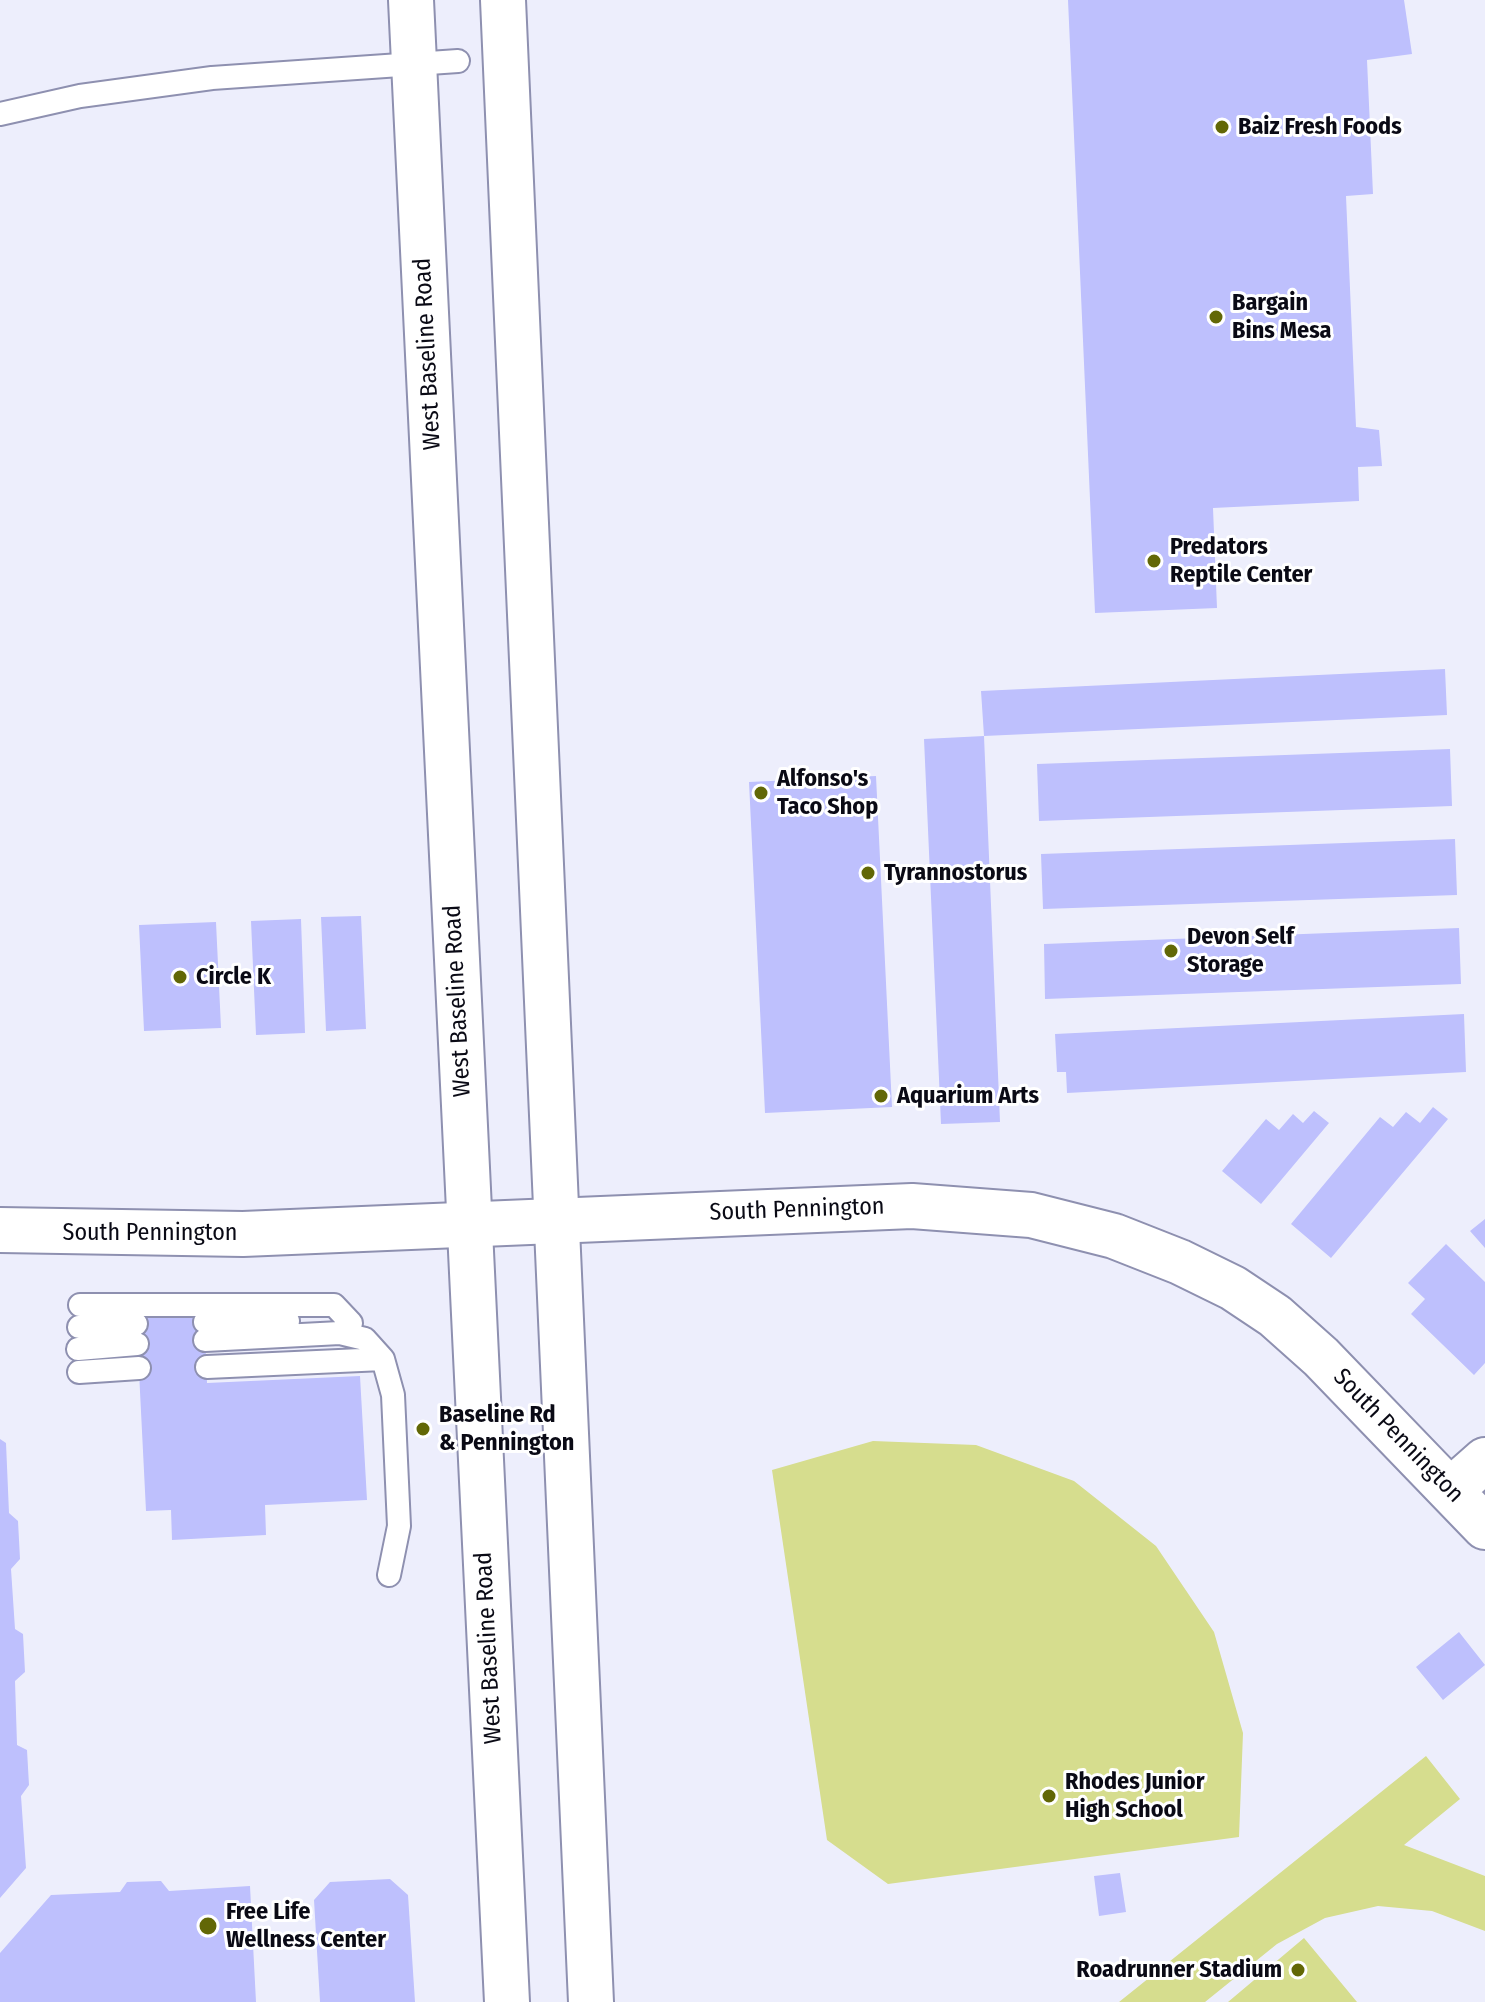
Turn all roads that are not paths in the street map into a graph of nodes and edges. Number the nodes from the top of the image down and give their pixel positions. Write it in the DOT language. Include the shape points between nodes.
graph roads {
  1 [pos="411,0"];
  2 [pos="503,0"];
  3 [pos="458,61"];
  4 [pos="414,63"];
  5 [pos="0,114"];
  6 [pos="554,1219"];
  7 [pos="468,1223"];
  8 [pos="0,1230"];
  9 [pos="205,1331"];
  10 [pos="358,1331"];
  11 [pos="137,1334"];
  12 [pos="383,1359"];
  13 [pos="207,1367"];
  14 [pos="139,1368"];
  15 [pos="79,1372"];
  16 [pos="1485,1460"];
  17 [pos="1451,1490"];
  18 [pos="1485,1527"];
  19 [pos="389,1575"];
  20 [pos="507,2002"];
  21 [pos="591,2002"];
  1 -- 4 [label="main road, West Baseline Road"];
  2 -- 6 [label="main road"];
  3 -- 4 [label="lane"];
  4 -- 5 [label="lane" via="212,78 80,96"];
  4 -- 7 [label="main road, West Baseline Road"];
  6 -- 7 [label="main road, South Pennington"];
  6 -- 17 [label="main road, South Pennington" via="912,1206 1031,1215 1114,1236 1233,1288 1275,1316"];
  6 -- 21 [label="main road"];
  7 -- 8 [label="main road, South Pennington" via="243,1234"];
  7 -- 20 [label="main road, West Baseline Road"];
  9 -- 10 [label="lane"];
  10 -- 11 [label="lane" via="334,1305 79,1327"];
  10 -- 12 [label="lane"];
  12 -- 13 [label="lane"];
  12 -- 19 [label="lane" via="393,1395 399,1526"];
  14 -- 15 [label="lane"];
  16 -- 17 [label="main road"];
  17 -- 18 [label="main road, South Pennington"];
}
